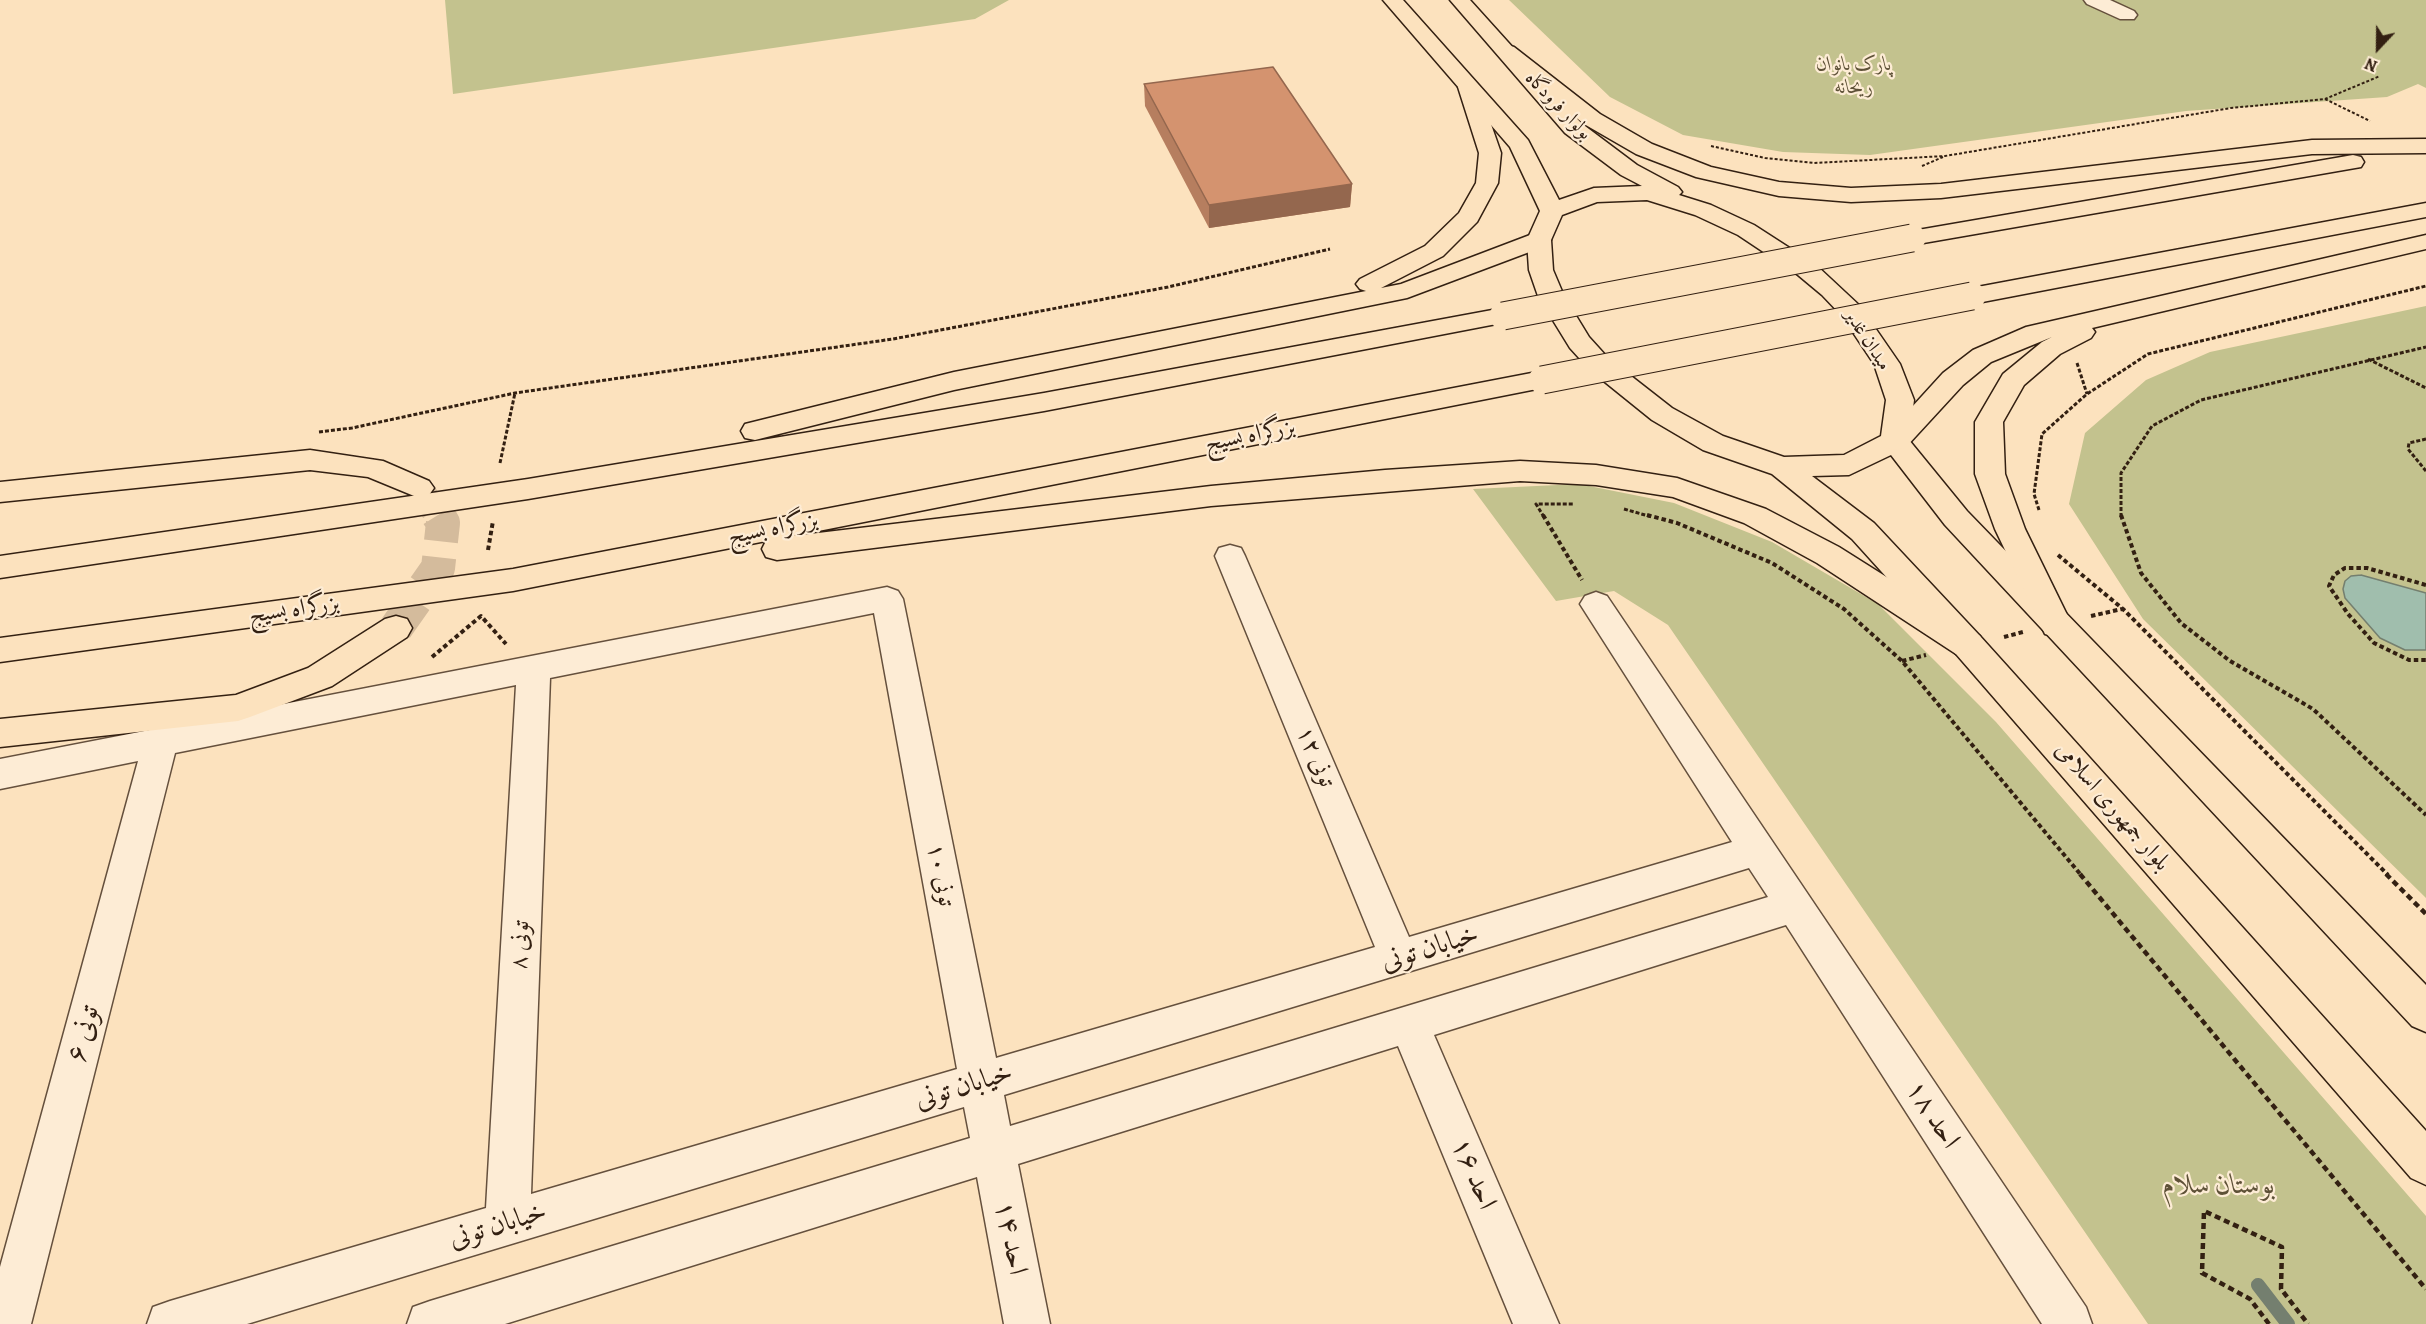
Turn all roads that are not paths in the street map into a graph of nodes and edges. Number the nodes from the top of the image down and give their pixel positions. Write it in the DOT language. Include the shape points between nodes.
graph roads {
  1 [pos="1393,0"];
  2 [pos="1460,0"];
  3 [pos="2094,0"];
  4 [pos="2127,15"];
  5 [pos="1507,51"];
  6 [pos="1468,87"];
  7 [pos="2426,147"];
  8 [pos="1703,210"];
  9 [pos="2426,210"];
  10 [pos="1552,211"];
  11 [pos="1539,240"];
  12 [pos="2426,242"];
  13 [pos="1319,308"];
  14 [pos="2109,317"];
  15 [pos="1895,441"];
  16 [pos="1782,467"];
  17 [pos="419,488"];
  18 [pos="528,489"];
  19 [pos="0,492"];
  20 [pos="1230,556"];
  21 [pos="0,567"];
  22 [pos="513,580"];
  23 [pos="1596,604"];
  24 [pos="2056,624"];
  25 [pos="396,628"];
  26 [pos="1968,645"];
  27 [pos="6,650"];
  28 [pos="534,667"];
  29 [pos="0,733"];
  30 [pos="160,743"];
  31 [pos="0,774"];
  32 [pos="1758,850"];
  33 [pos="1794,906"];
  34 [pos="1400,958"];
  35 [pos="2426,1013"];
  36 [pos="1409,1024"];
  37 [pos="981,1082"];
  38 [pos="993,1151"];
  39 [pos="2426,1163"];
  40 [pos="508,1223"];
  41 [pos="495,1314"];
  42 [pos="8,1324"];
  43 [pos="170,1324"];
  44 [pos="430,1324"];
  45 [pos="1027,1324"];
  46 [pos="1536,1324"];
  47 [pos="2069,1324"];
  1 -- 6 [label="main road"];
  2 -- 5 [label="main road, بولوار فرودگاه"];
  3 -- 4 [label="street"];
  5 -- 7 [label="main road" via="1592,119 1644,149 1704,172 1779,189 1851,195 1941,191 2312,147"];
  5 -- 8 [label="main road, بولوار فرودگاه" via="1573,128 1629,170"];
  6 -- 10 [label="main road" via="1520,145"];
  6 -- 13 [label="main road" via="1490,153 1487,183 1469,217 1434,251"];
  7 -- 18 [label="main road, bridge" via="1912,238 1044,402"];
  8 -- 10 [label="main road, میدان غدیر" via="1648,193 1594,195"];
  8 -- 15 [label="main road, میدان غدیر" via="1746,230 1808,270 1851,311 1887,364 1899,400"];
  9 -- 22 [label="main road, بزرگراه بسیج, bridge"];
  10 -- 11 [label="main road"];
  11 -- 13 [label="main road" via="1407,290"];
  11 -- 16 [label="main road" via="1541,270 1551,296 1579,342 1599,364 1662,414 1713,443"];
  12 -- 14 [label="main road"];
  13 -- 18 [label="main road" via="954,381"];
  14 -- 15 [label="main road" via="2035,333 1983,356 1953,379"];
  14 -- 24 [label="main road" via="2051,348 2013,380 1989,422 1990,474 2010,529"];
  15 -- 16 [label="main road" via="1849,465"];
  15 -- 24 [label="main road" via="1956,518"];
  16 -- 26 [label="main road, بلوار جمهوری اسلامی" via="1863,531"];
  17 -- 19 [label="main road" via="373,468 310,460"];
  18 -- 21 [label="main road"];
  20 -- 34 [label="street, تونی ۱۲"];
  22 -- 26 [label="main road" via="1211,496 1520,471 1596,475 1677,489 1755,516 1828,555"];
  22 -- 27 [label="main road, بزرگراه بسیج"];
  23 -- 32 [label="street, احد ۱۸"];
  24 -- 35 [label="main road"];
  25 -- 29 [label="main road" via="320,677 238,708"];
  26 -- 39 [label="main road, بلوار جمهوری اسلامی"];
  28 -- 30 [label="street"];
  28 -- 37 [label="street, تونی ۱۰" via="887,598"];
  28 -- 40 [label="street, تونی ۸"];
  30 -- 31 [label="street"];
  30 -- 42 [label="street, تونی ۶"];
  32 -- 33 [label="street, احد ۱۸"];
  32 -- 34 [label="street, خیابان تونی"];
  33 -- 36 [label="street"];
  33 -- 47 [label="street, احد ۱۸"];
  34 -- 37 [label="street, خیابان تونی"];
  36 -- 38 [label="street"];
  36 -- 46 [label="street, احد ۱۶"];
  37 -- 38 [label="street, تونی ۱۰"];
  37 -- 40 [label="street, خیابان تونی"];
  38 -- 41 [label="street"];
  38 -- 45 [label="street, احد ۱۴"];
  40 -- 43 [label="street, خیابان تونی"];
  41 -- 44 [label="street"];
}
